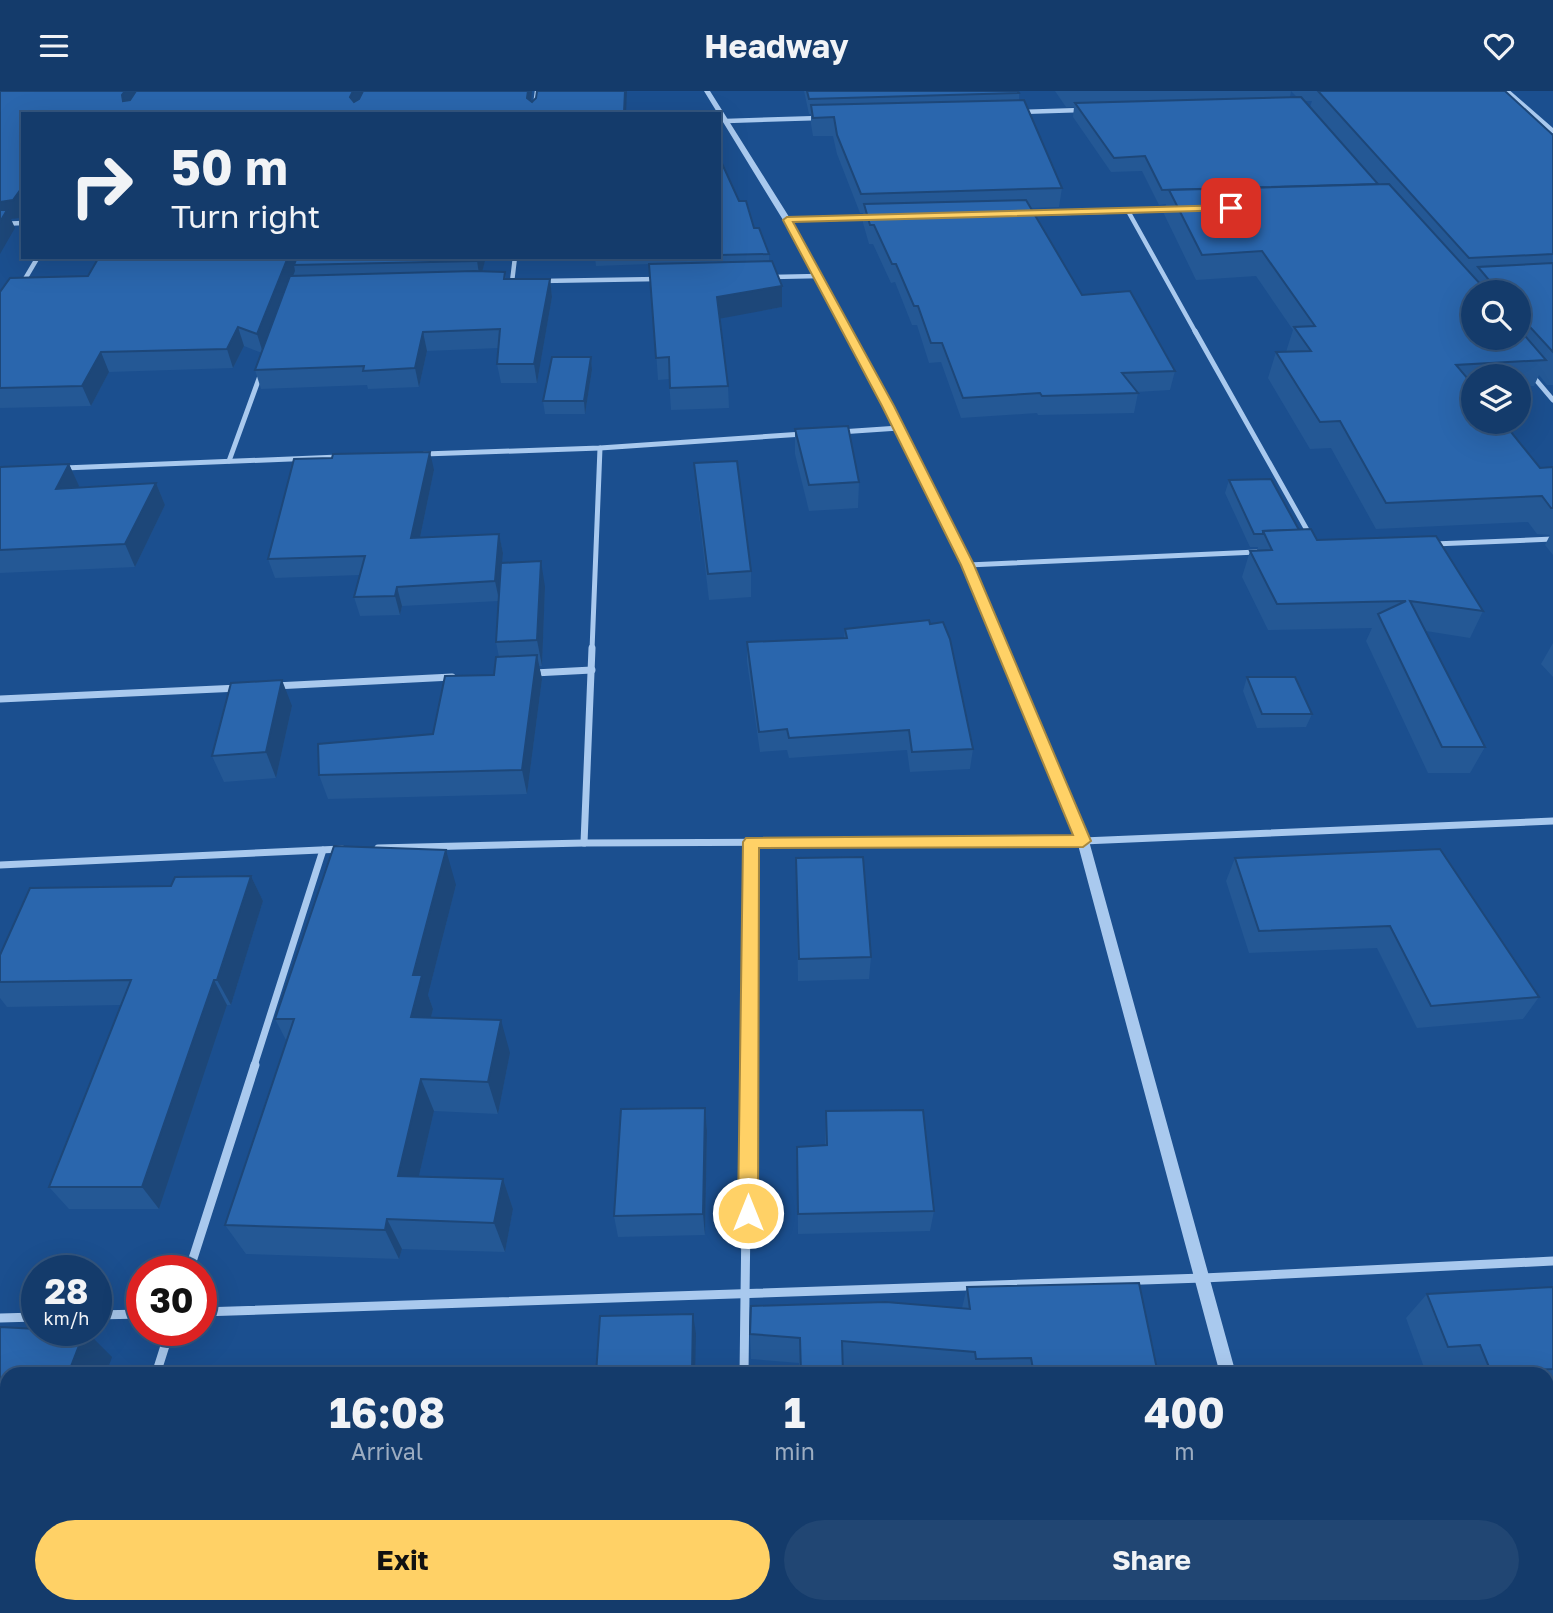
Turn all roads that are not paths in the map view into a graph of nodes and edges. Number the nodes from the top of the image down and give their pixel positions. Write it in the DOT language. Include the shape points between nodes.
graph roads {
  1 [pos="537,91"];
  2 [pos="707,91"];
  3 [pos="1507,91"];
  4 [pos="1518,100"];
  5 [pos="1504,101"];
  6 [pos="1088,110"];
  7 [pos="534,112"];
  8 [pos="720,112"];
  9 [pos="1019,112"];
  10 [pos="721,113"];
  11 [pos="823,118"];
  12 [pos="726,121"];
  13 [pos="1553,131"];
  14 [pos="1182,209"];
  15 [pos="1128,211"];
  16 [pos="1019,214"];
  17 [pos="883,217"];
  18 [pos="787,220"];
  19 [pos="21,223"];
  20 [pos="0,224"];
  21 [pos="37,259"];
  22 [pos="515,259"];
  23 [pos="819,276"];
  24 [pos="763,277"];
  25 [pos="665,279"];
  26 [pos="540,281"];
  27 [pos="498,282"];
  28 [pos="512,282"];
  29 [pos="526,282"];
  30 [pos="20,287"];
  31 [pos="265,363"];
  32 [pos="1531,375"];
  33 [pos="1553,400"];
  34 [pos="899,428"];
  35 [pos="818,433"];
  36 [pos="831,433"];
  37 [pos="600,448"];
  38 [pos="422,454"];
  39 [pos="353,457"];
  40 [pos="229,461"];
  41 [pos="54,468"];
  42 [pos="1553,539"];
  43 [pos="1429,544"];
  44 [pos="1318,549"];
  45 [pos="1265,552"];
  46 [pos="968,565"];
  47 [pos="592,670"];
  48 [pos="523,674"];
  49 [pos="455,677"];
  50 [pos="248,687"];
  51 [pos="262,687"];
  52 [pos="0,699"];
  53 [pos="1553,821"];
  54 [pos="1083,841"];
  55 [pos="751,842"];
  56 [pos="584,843"];
  57 [pos="350,849"];
  58 [pos="364,849"];
  59 [pos="323,850"];
  60 [pos="0,865"];
  61 [pos="194,1255"];
  62 [pos="1553,1261"];
  63 [pos="1203,1278"];
  64 [pos="747,1293"];
  65 [pos="217,1311"];
  66 [pos="21,1317"];
  67 [pos="0,1318"];
  68 [pos="165,1346"];
  69 [pos="158,1367"];
  70 [pos="744,1367"];
  71 [pos="1226,1367"];
  1 -- 7 [label="street"];
  2 -- 8 [label="street"];
  3 -- 4 [label="street"];
  4 -- 5 [label="street"];
  4 -- 13 [label="street"];
  6 -- 9 [label="street"];
  10 -- 12 [label="street"];
  11 -- 12 [label="street"];
  12 -- 18 [label="street"];
  14 -- 15 [label="street"];
  15 -- 16 [label="street"];
  15 -- 44 [label="street"];
  17 -- 18 [label="street"];
  18 -- 23 [label="street"];
  19 -- 20 [label="street"];
  21 -- 30 [label="street"];
  22 -- 28 [label="street"];
  23 -- 24 [label="street"];
  23 -- 34 [label="street"];
  25 -- 26 [label="street"];
  27 -- 28 [label="street"];
  28 -- 29 [label="street"];
  31 -- 40 [label="street"];
  32 -- 33 [label="street"];
  34 -- 36 [label="street"];
  34 -- 46 [label="street"];
  35 -- 37 [label="street"];
  37 -- 38 [label="street"];
  37 -- 47 [label="street"];
  39 -- 40 [label="street"];
  40 -- 41 [label="street"];
  42 -- 43 [label="street"];
  45 -- 46 [label="street"];
  46 -- 54 [label="street"];
  47 -- 48 [label="street"];
  47 -- 56 [label="street"];
  49 -- 51 [label="street"];
  50 -- 52 [label="street"];
  53 -- 54 [label="street"];
  54 -- 55 [label="street"];
  54 -- 63 [label="street"];
  55 -- 56 [label="street"];
  55 -- 64 [label="street"];
  56 -- 58 [label="street"];
  57 -- 59 [label="street"];
  59 -- 60 [label="street"];
  59 -- 61 [label="street"];
  62 -- 63 [label="street"];
  63 -- 64 [label="street"];
  63 -- 71 [label="street"];
  64 -- 65 [label="street"];
  64 -- 70 [label="street"];
  66 -- 67 [label="street"];
  68 -- 69 [label="street"];
}
